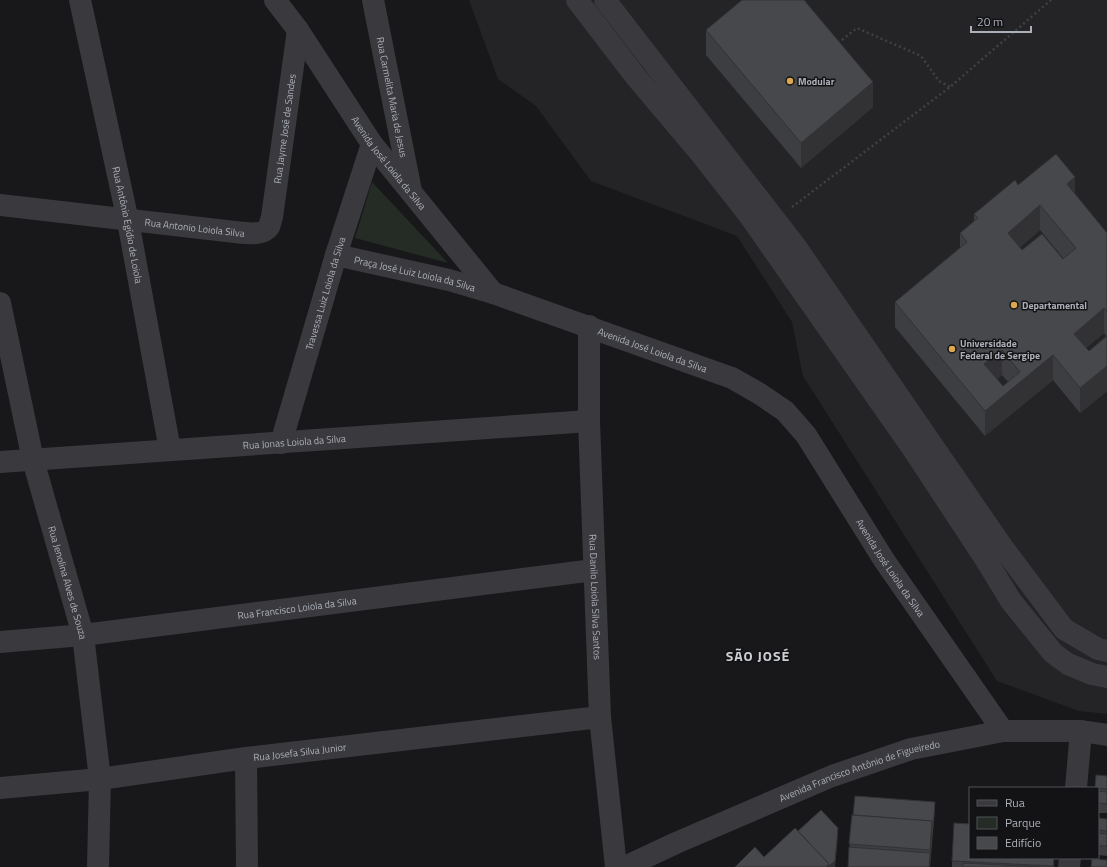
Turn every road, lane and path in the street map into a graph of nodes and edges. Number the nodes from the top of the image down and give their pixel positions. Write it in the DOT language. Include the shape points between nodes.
graph roads {
  1 [pos="80,0"];
  2 [pos="275,0"];
  3 [pos="373,0"];
  4 [pos="577,0"];
  5 [pos="605,0"];
  6 [pos="1050,0"];
  7 [pos="298,30"];
  8 [pos="833,47"];
  9 [pos="950,87"];
  10 [pos="372,144"];
  11 [pos="411,194"];
  12 [pos="0,205"];
  13 [pos="791,207"];
  14 [pos="128,221"];
  15 [pos="268,227"];
  16 [pos="336,255"];
  17 [pos="493,293"];
  18 [pos="0,302"];
  19 [pos="588,326"];
  20 [pos="589,421"];
  21 [pos="280,443"];
  22 [pos="170,450"];
  23 [pos="33,460"];
  24 [pos="0,462"];
  25 [pos="594,570"];
  26 [pos="83,635"];
  27 [pos="0,642"];
  28 [pos="1107,651"];
  29 [pos="1107,677"];
  30 [pos="600,717"];
  31 [pos="1003,731"];
  32 [pos="1080,731"];
  33 [pos="1107,735"];
  34 [pos="246,758"];
  35 [pos="100,778"];
  36 [pos="1076,787"];
  37 [pos="0,788"];
  38 [pos="98,867"];
  39 [pos="247,867"];
  40 [pos="616,867"];
  41 [pos="625,867"];
  1 -- 14 [label="street, Rua Antônio Egídio de Loiola"];
  2 -- 7 [label="street, Avenida José Loiola da Silva"];
  3 -- 11 [label="street, Rua Carmelita Maria de Jesus"];
  4 -- 29 [label="street" via="636,77 749,215 913,449 1011,601 1054,653 1068,664"];
  5 -- 28 [label="street" via="796,247 1001,545 1064,629 1098,649"];
  6 -- 9 [label="path"];
  7 -- 10 [label="street, Avenida José Loiola da Silva"];
  7 -- 15 [label="street, Rua Jayme José de Sandes" via="272,218"];
  8 -- 9 [label="path" via="856,28 921,56 939,81"];
  9 -- 13 [label="path"];
  10 -- 11 [label="street, Avenida José Loiola da Silva"];
  10 -- 16 [label="street, Travessa Luiz Loiola da Silva"];
  11 -- 17 [label="street, Avenida José Loiola da Silva"];
  12 -- 14 [label="street, Rua Antonio Loiola Silva"];
  14 -- 15 [label="street, Rua Antonio Loiola Silva" via="247,233 264,231"];
  14 -- 22 [label="street, Rua Antônio Egídio de Loiola"];
  16 -- 17 [label="street, Praça José Luiz Loiola da Silva" via="449,280"];
  16 -- 21 [label="street, Travessa Luiz Loiola da Silva"];
  17 -- 19 [label="street, Avenida José Loiola da Silva"];
  18 -- 23 [label="street, Rua Jenolina Alves de Souza"];
  19 -- 20 [label="street, Rua Danilo Loiola Silva Santos"];
  19 -- 31 [label="street, Avenida José Loiola da Silva" via="732,378 785,411 806,435 884,560"];
  20 -- 21 [label="street, Rua Jonas Loiola da Silva"];
  20 -- 25 [label="street, Rua Danilo Loiola Silva Santos"];
  21 -- 22 [label="street, Rua Jonas Loiola da Silva"];
  22 -- 23 [label="street, Rua Jonas Loiola da Silva"];
  23 -- 24 [label="street, Rua Jonas Loiola da Silva"];
  23 -- 26 [label="street, Rua Jenolina Alves de Souza"];
  25 -- 26 [label="street, Rua Francisco Loiola da Silva"];
  25 -- 30 [label="street, Rua Danilo Loiola Silva Santos"];
  26 -- 27 [label="street, Rua Francisco Loiola da Silva"];
  26 -- 35 [label="street, Rua Jenolina Alves de Souza"];
  30 -- 34 [label="street, Rua Josefa Silva Junior"];
  30 -- 40 [label="street, Rua Danilo Loiola Silva Santos"];
  31 -- 32 [label="street, Avenida Francisco Antônio de Figueiredo"];
  31 -- 41 [label="street, Avenida Francisco Antônio de Figueiredo" via="911,749 832,776"];
  32 -- 33 [label="street, Avenida Francisco Antônio de Figueiredo"];
  32 -- 36 [label="street"];
  34 -- 35 [label="street, Rua Josefa Silva Junior"];
  34 -- 39 [label="street"];
  35 -- 37 [label="street, Rua Josefa Silva Junior"];
  35 -- 38 [label="street, Rua Jenolina Alves de Souza"];
}
